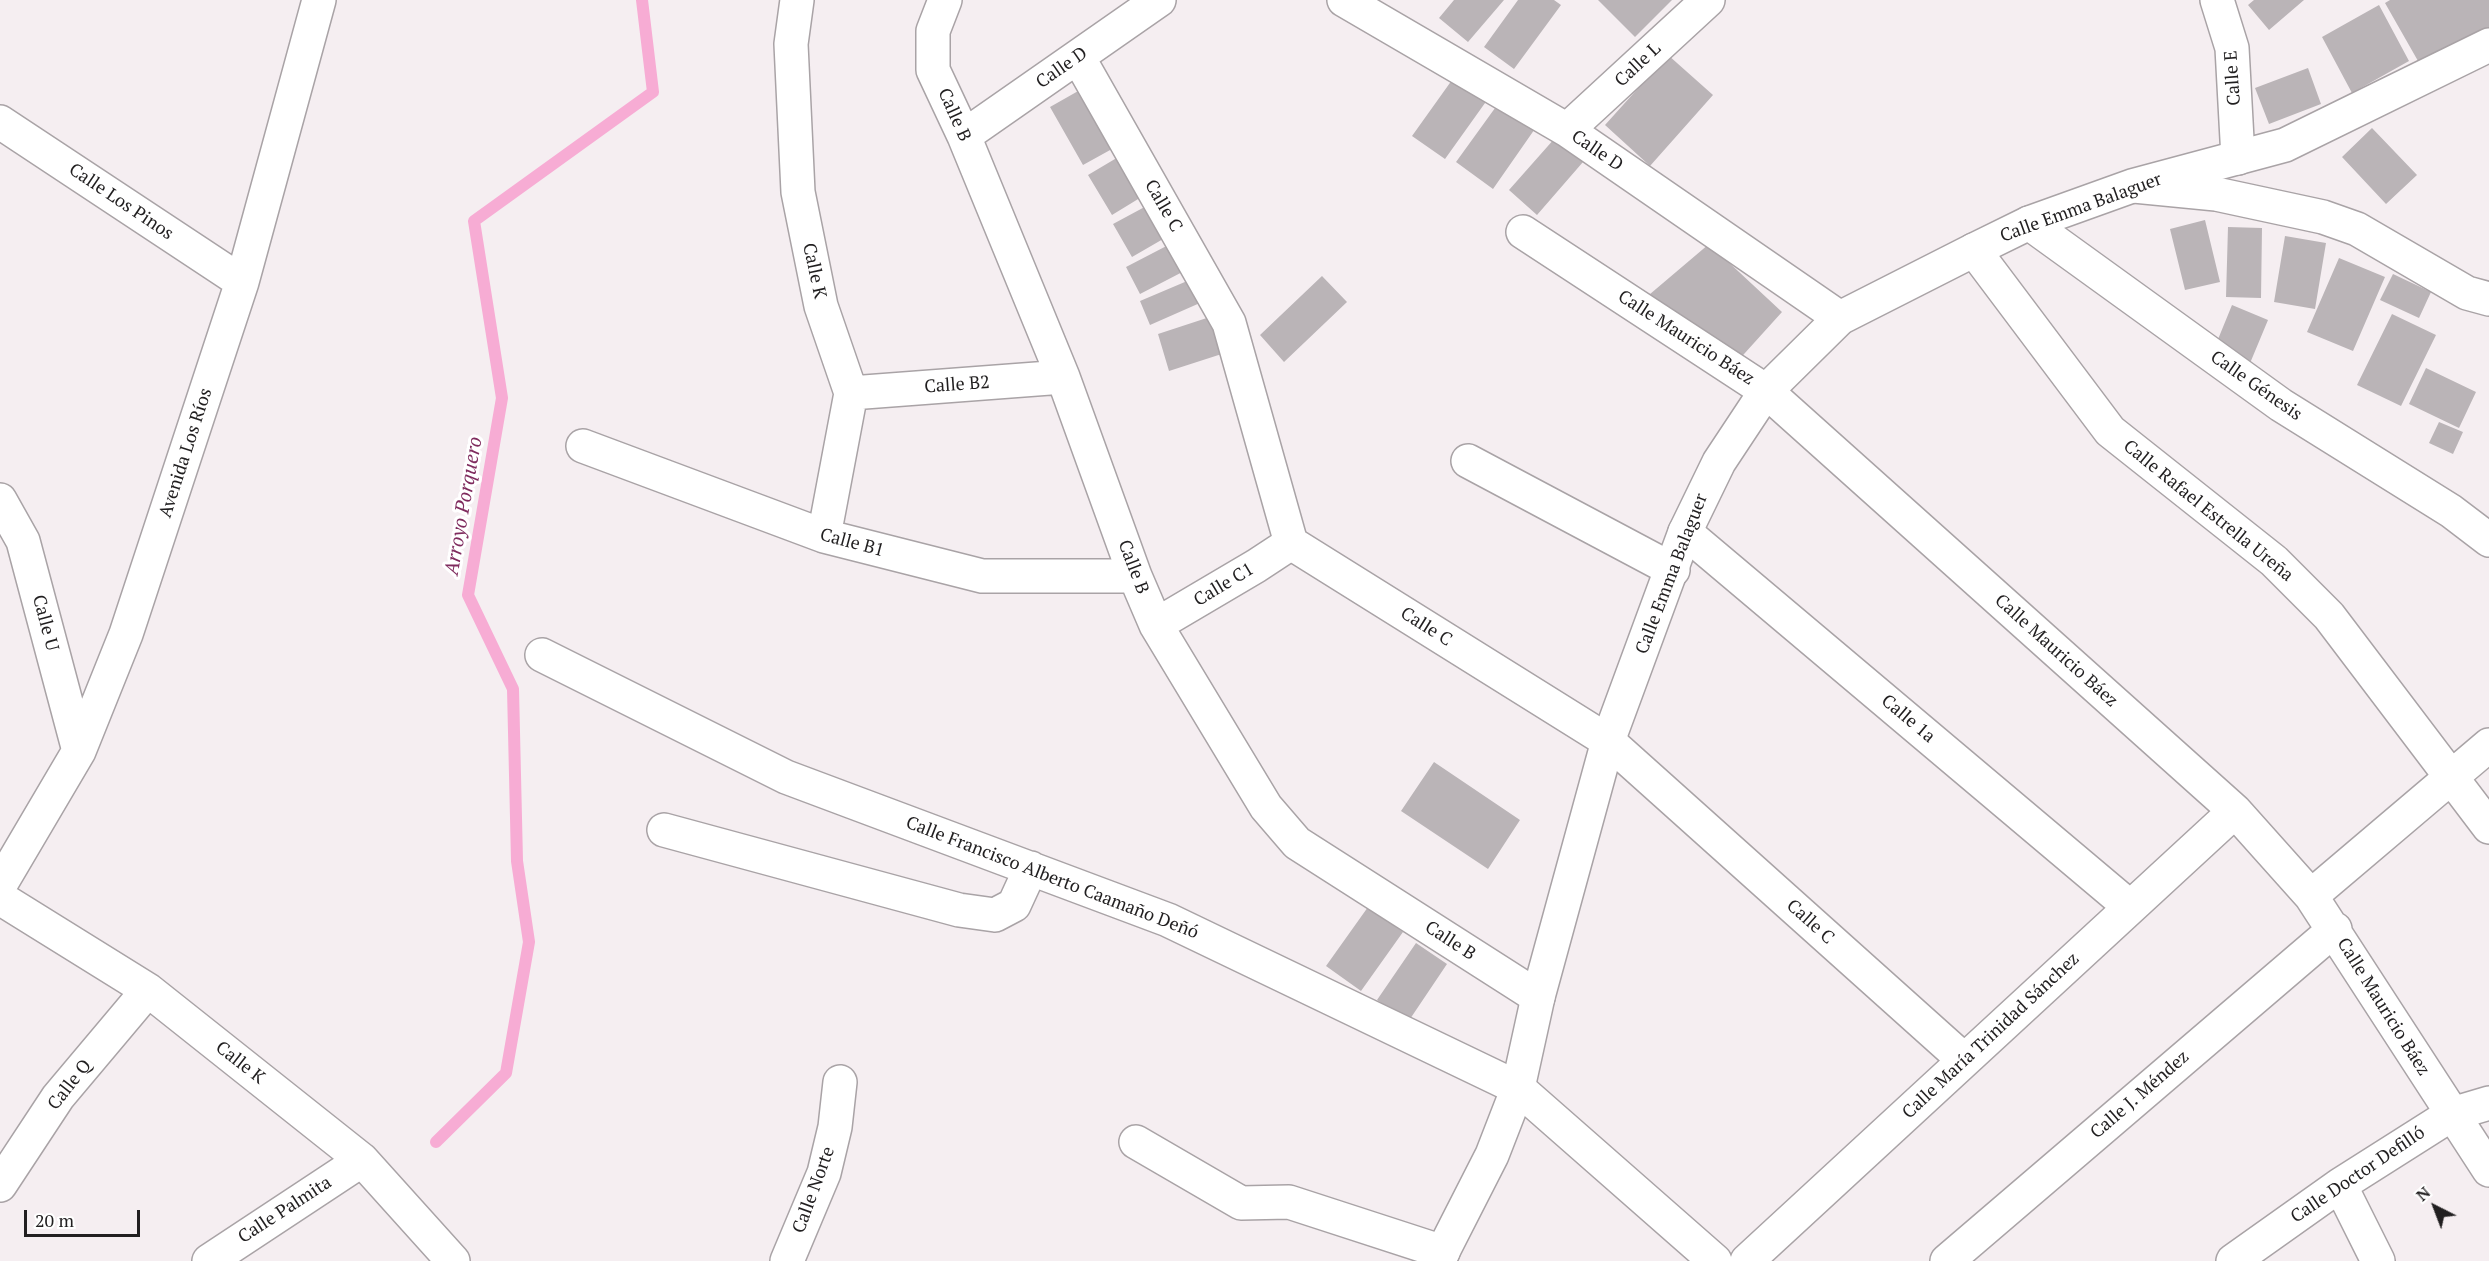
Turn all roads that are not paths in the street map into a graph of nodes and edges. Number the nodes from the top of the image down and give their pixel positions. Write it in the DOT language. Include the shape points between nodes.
graph roads {
  1 [pos="319,0"];
  2 [pos="797,0"];
  3 [pos="945,0"];
  4 [pos="1159,0"];
  5 [pos="1344,0"];
  6 [pos="1708,0"];
  7 [pos="2217,0"];
  8 [pos="2489,45"];
  9 [pos="1078,57"];
  10 [pos="0,122"];
  11 [pos="1567,130"];
  12 [pos="964,136"];
  13 [pos="2238,158"];
  14 [pos="2132,186"];
  15 [pos="2029,223"];
  16 [pos="1522,232"];
  17 [pos="1974,250"];
  18 [pos="242,282"];
  19 [pos="2489,299"];
  20 [pos="1840,318"];
  21 [pos="1063,377"];
  22 [pos="1766,391"];
  23 [pos="851,393"];
  24 [pos="583,446"];
  25 [pos="1468,461"];
  26 [pos="0,500"];
  27 [pos="1685,532"];
  28 [pos="824,536"];
  29 [pos="2489,540"];
  30 [pos="1291,543"];
  31 [pos="1673,570"];
  32 [pos="1135,576"];
  33 [pos="1156,625"];
  34 [pos="542,655"];
  35 [pos="1608,741"];
  36 [pos="2489,745"];
  37 [pos="79,751"];
  38 [pos="2452,777"];
  39 [pos="2235,811"];
  40 [pos="2489,827"];
  41 [pos="664,830"];
  42 [pos="1031,868"];
  43 [pos="0,885"];
  44 [pos="2311,896"];
  45 [pos="0,898"];
  46 [pos="2130,907"];
  47 [pos="2335,929"];
  48 [pos="148,990"];
  49 [pos="1538,997"];
  50 [pos="1964,1060"];
  51 [pos="840,1082"];
  52 [pos="1518,1088"];
  53 [pos="2489,1103"];
  54 [pos="2451,1114"];
  55 [pos="1136,1142"];
  56 [pos="362,1160"];
  57 [pos="2489,1170"];
  58 [pos="0,1185"];
  59 [pos="2340,1185"];
  60 [pos="1441,1256"];
  61 [pos="226,1257"];
  62 [pos="453,1261"];
  63 [pos="787,1261"];
  64 [pos="1715,1261"];
  65 [pos="1747,1261"];
  66 [pos="1947,1261"];
  67 [pos="2233,1261"];
  68 [pos="2378,1261"];
  1 -- 18 [label="street, Avenida Los Ríos"];
  2 -- 23 [label="street, Calle K" via="791,44 798,192 821,306"];
  3 -- 12 [label="street, Calle B" via="933,31 933,70"];
  4 -- 9 [label="street, Calle D"];
  5 -- 11 [label="street, Calle D"];
  6 -- 11 [label="street, Calle L"];
  7 -- 13 [label="street, Calle E" via="2232,48"];
  8 -- 13 [label="street, Calle Emma Balaguer" via="2285,145"];
  9 -- 12 [label="street, Calle D"];
  9 -- 30 [label="street, Calle C" via="1229,324"];
  10 -- 18 [label="street, Calle Los Pinos"];
  11 -- 20 [label="street, Calle D"];
  12 -- 21 [label="street, Calle B"];
  13 -- 14 [label="street, Calle Emma Balaguer"];
  14 -- 15 [label="street, Calle Emma Balaguer"];
  14 -- 19 [label="street" via="2216,194 2323,217 2357,229 2467,293"];
  15 -- 17 [label="street, Calle Emma Balaguer"];
  15 -- 29 [label="street, Calle Génesis" via="2281,405 2451,511"];
  16 -- 22 [label="street, Calle Mauricio Báez"];
  17 -- 20 [label="street, Calle Emma Balaguer"];
  17 -- 38 [label="street, Calle Rafael Estrella Ureña" via="2110,431 2274,561 2329,616"];
  18 -- 37 [label="street, Avenida Los Ríos" via="126,634"];
  20 -- 22 [label="street, Calle Emma Balaguer"];
  21 -- 23 [label="street, Calle B2"];
  21 -- 32 [label="street, Calle B"];
  22 -- 27 [label="street, Calle Emma Balaguer" via="1719,462"];
  22 -- 39 [label="street, Calle Mauricio Báez"];
  23 -- 28 [label="street, Calle K"];
  24 -- 28 [label="street, Calle B1"];
  25 -- 31 [label="street"];
  26 -- 37 [label="street, Calle U" via="23,541"];
  27 -- 31 [label="street, Calle Emma Balaguer"];
  27 -- 46 [label="street, Calle 1a"];
  28 -- 32 [label="street, Calle B1" via="982,576"];
  30 -- 33 [label="street, Calle C1"];
  30 -- 35 [label="street, Calle C"];
  31 -- 35 [label="street, Calle Emma Balaguer"];
  32 -- 33 [label="street, Calle B"];
  33 -- 49 [label="street, Calle B" via="1266,807 1297,843"];
  34 -- 42 [label="street, Calle Francisco Alberto Caamaño Deñó" via="786,777"];
  35 -- 49 [label="street, Calle Emma Balaguer"];
  35 -- 50 [label="street, Calle C"];
  36 -- 38 [label="street"];
  37 -- 43 [label="street, Avenida Los Ríos"];
  38 -- 40 [label="street, Calle Rafael Estrella Ureña"];
  38 -- 44 [label="street"];
  39 -- 44 [label="street, Calle Mauricio Báez"];
  39 -- 46 [label="street, Calle María Trinidad Sánchez"];
  41 -- 42 [label="street" via="959,910 995,915 1014,905"];
  42 -- 52 [label="street, Calle Francisco Alberto Caamaño Deñó" via="1168,920"];
  44 -- 47 [label="street, Calle Mauricio Báez"];
  45 -- 48 [label="street, Calle K"];
  46 -- 50 [label="street, Calle María Trinidad Sánchez"];
  47 -- 54 [label="street, Calle Mauricio Báez"];
  47 -- 66 [label="street, Calle J. Méndez"];
  48 -- 56 [label="street, Calle K"];
  48 -- 58 [label="street, Calle Q" via="58,1097"];
  49 -- 52 [label="street, Calle Emma Balaguer"];
  50 -- 65 [label="street, Calle María Trinidad Sánchez"];
  51 -- 63 [label="street, Calle Norte" via="836,1127 824,1173"];
  52 -- 60 [label="street, Calle Emma Balaguer" via="1492,1155"];
  52 -- 64 [label="street, Calle Francisco Alberto Caamaño Deñó"];
  53 -- 54 [label="street, Calle Doctor Defilló"];
  54 -- 57 [label="street, Calle Mauricio Báez"];
  54 -- 59 [label="street, Calle Doctor Defilló"];
  55 -- 60 [label="street" via="1241,1203 1289,1202"];
  56 -- 61 [label="street, Calle Palmita"];
  56 -- 62 [label="street, Calle K"];
  59 -- 67 [label="street, Calle Doctor Defilló"];
  59 -- 68 [label="street"];
}
